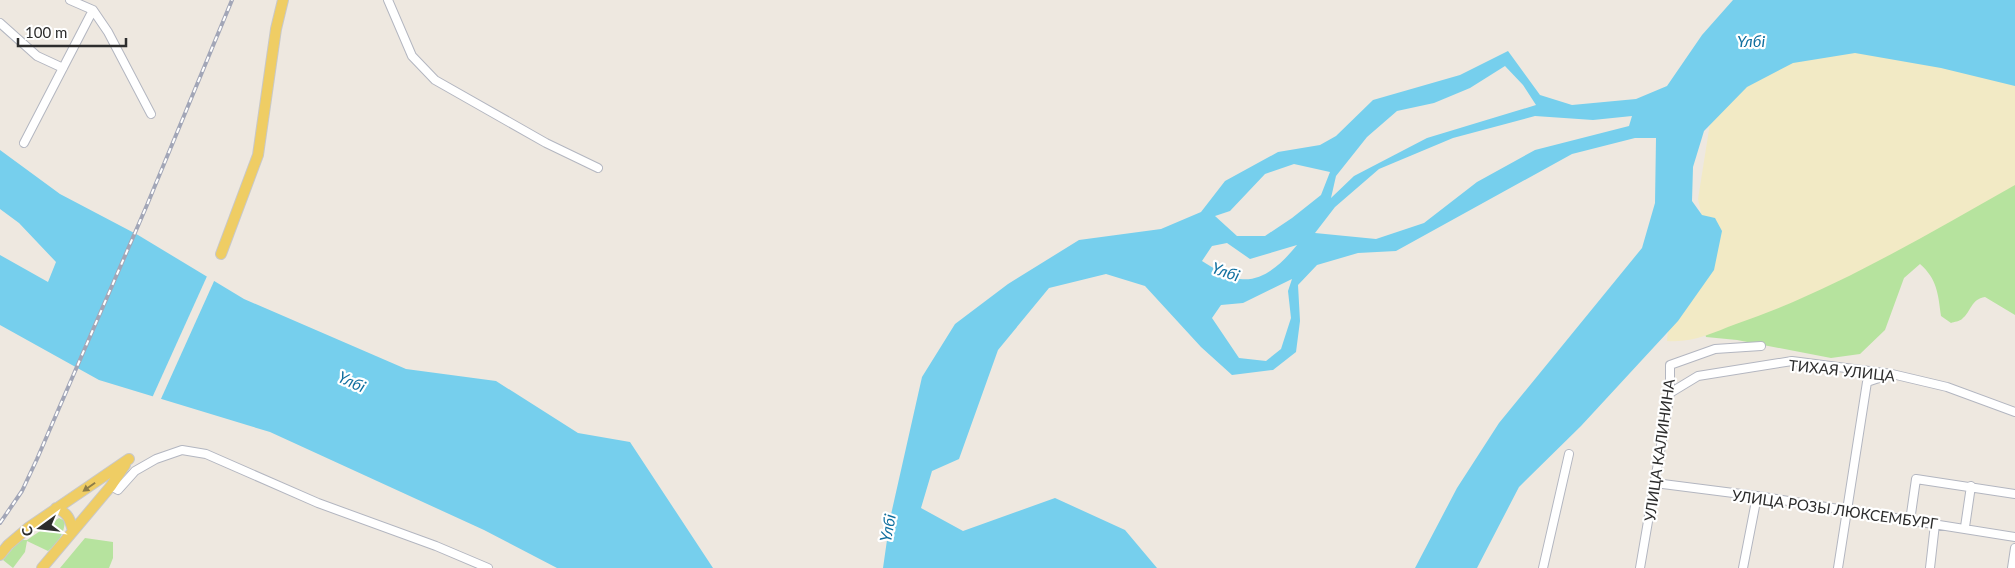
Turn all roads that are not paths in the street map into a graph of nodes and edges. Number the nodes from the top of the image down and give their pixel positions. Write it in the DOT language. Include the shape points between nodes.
graph roads {
  1 [pos="70,0"];
  2 [pos="283,0"];
  3 [pos="388,0"];
  4 [pos="94,10"];
  5 [pos="0,23"];
  6 [pos="63,68"];
  7 [pos="151,114"];
  8 [pos="24,142"];
  9 [pos="598,168"];
  10 [pos="221,254"];
  11 [pos="1760,346"];
  12 [pos="1892,374"];
  13 [pos="1670,393"];
  14 [pos="2015,412"];
  15 [pos="1569,454"];
  16 [pos="1655,483"];
  17 [pos="111,486"];
  18 [pos="1971,486"];
  19 [pos="2015,494"];
  20 [pos="1756,496"];
  21 [pos="56,508"];
  22 [pos="1848,512"];
  23 [pos="1910,521"];
  24 [pos="1935,524"];
  25 [pos="1965,528"];
  26 [pos="73,531"];
  27 [pos="2015,537"];
  28 [pos="2015,548"];
  29 [pos="0,555"];
  30 [pos="42,568"];
  31 [pos="488,568"];
  32 [pos="1543,568"];
  33 [pos="1640,568"];
  34 [pos="1743,568"];
  35 [pos="1838,568"];
  36 [pos="1930,568"];
  37 [pos="2012,568"];
  1 -- 4 [label="street"];
  2 -- 10 [label="main road" via="258,156"];
  3 -- 9 [label="street" via="412,56 435,80 546,143"];
  4 -- 6 [label="street"];
  4 -- 7 [label="street"];
  5 -- 6 [label="street" via="38,56"];
  6 -- 8 [label="street"];
  11 -- 13 [label="street, УЛИЦА КАЛИНИНА" via="1715,349 1670,366"];
  12 -- 13 [label="street, ТИХАЯ УЛИЦА" via="1792,361 1698,376"];
  12 -- 14 [label="street, ТИХАЯ УЛИЦА" via="1946,387"];
  12 -- 22 [label="street" via="1867,382"];
  13 -- 16 [label="street, УЛИЦА КАЛИНИНА"];
  15 -- 32 [label="street"];
  16 -- 20 [label="street, УЛИЦА РОЗЫ ЛЮКСЕМБУРГ"];
  16 -- 33 [label="street, УЛИЦА КАЛИНИНА"];
  17 -- 21 [label="main road, one-way" via="130,456"];
  17 -- 26 [label="main road"];
  17 -- 31 [label="street" via="118,490 135,471 182,450 206,454 318,503"];
  18 -- 19 [label="street"];
  18 -- 23 [label="street" via="1916,479"];
  18 -- 25 [label="street"];
  20 -- 22 [label="street, УЛИЦА РОЗЫ ЛЮКСЕМБУРГ"];
  20 -- 34 [label="street"];
  21 -- 26 [label="main road" via="65,512"];
  21 -- 29 [label="main road" via="28,528"];
  22 -- 23 [label="street, УЛИЦА РОЗЫ ЛЮКСЕМБУРГ"];
  22 -- 35 [label="street"];
  23 -- 24 [label="street, УЛИЦА РОЗЫ ЛЮКСЕМБУРГ"];
  24 -- 25 [label="street, УЛИЦА РОЗЫ ЛЮКСЕМБУРГ"];
  24 -- 36 [label="street"];
  25 -- 27 [label="street, УЛИЦА РОЗЫ ЛЮКСЕМБУРГ"];
  26 -- 30 [label="main road"];
  28 -- 37 [label="street"];
}
